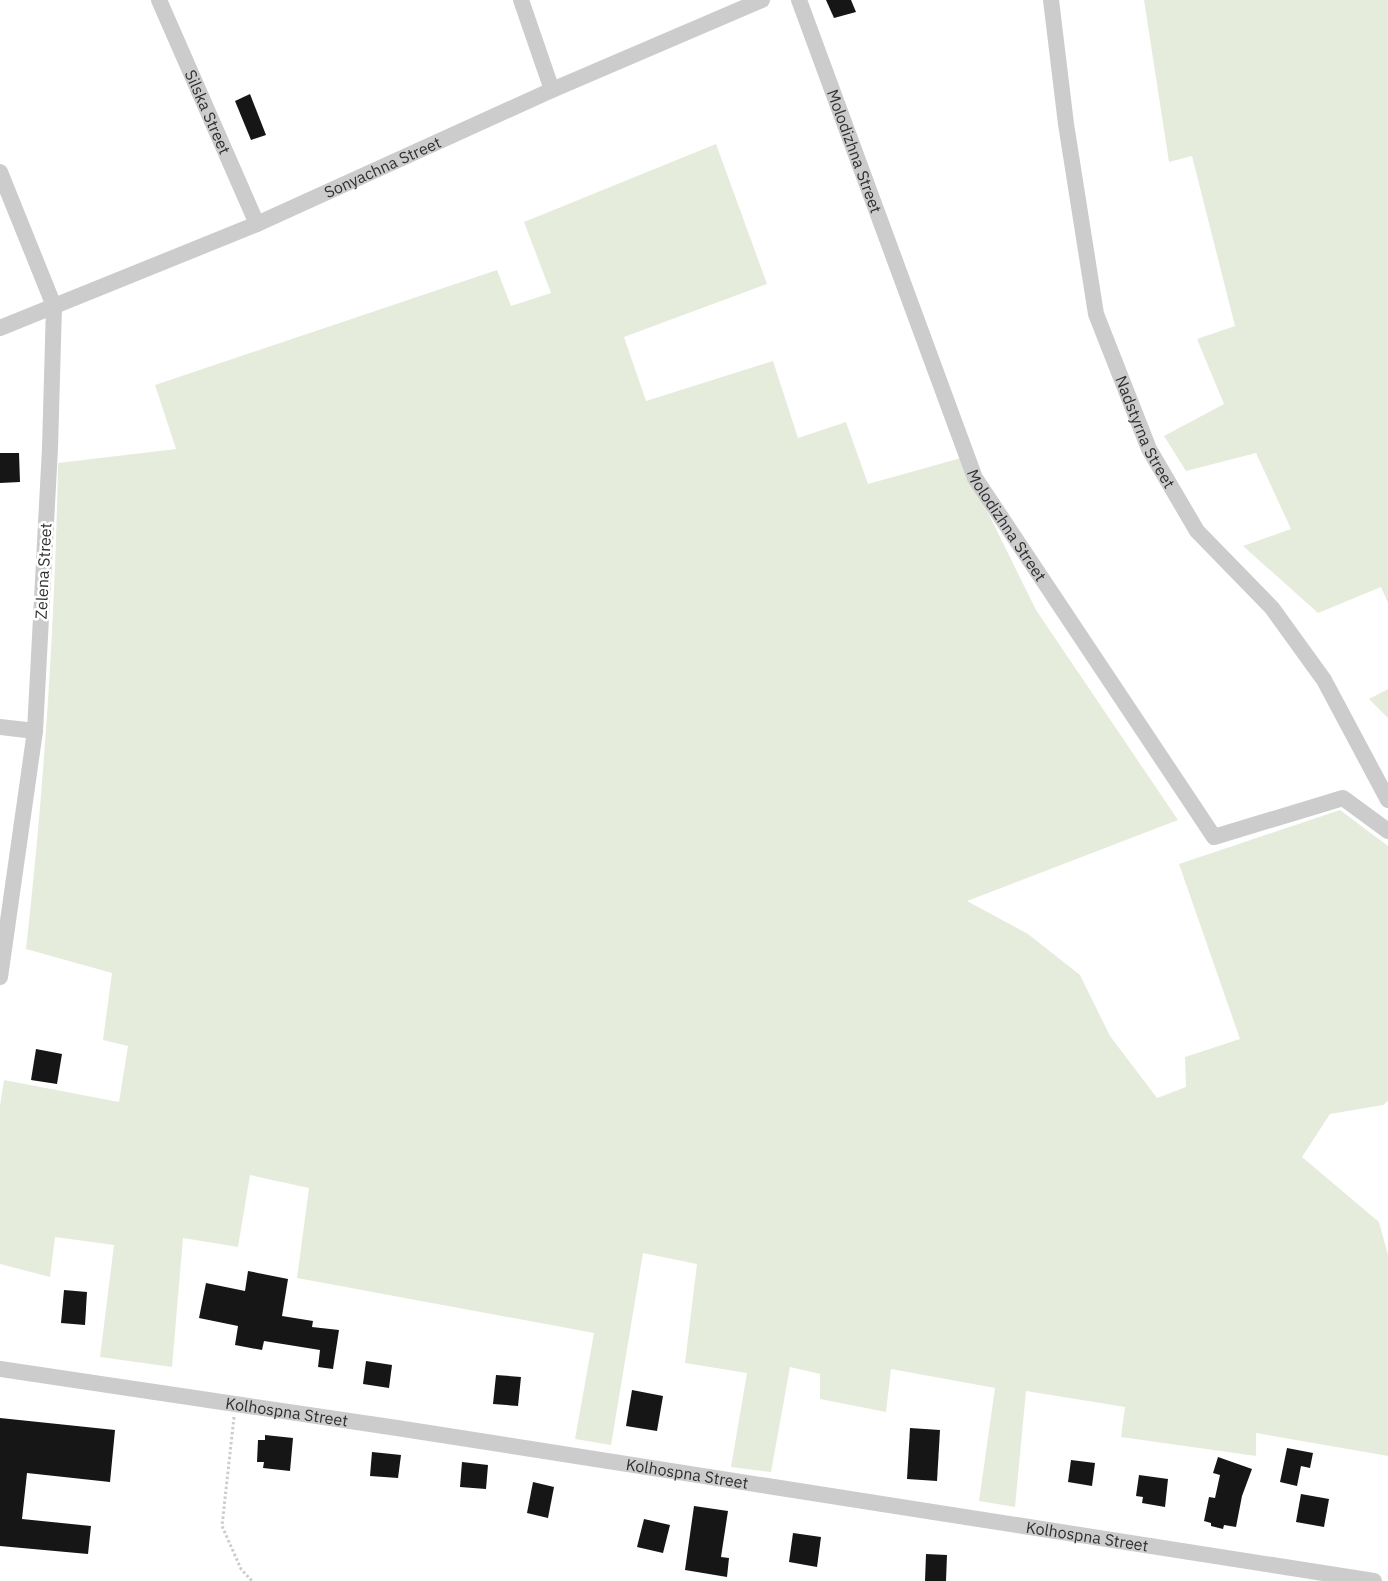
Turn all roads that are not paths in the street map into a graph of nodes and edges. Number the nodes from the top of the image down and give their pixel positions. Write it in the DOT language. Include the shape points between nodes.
graph roads {
  1 [pos="159,0"];
  2 [pos="521,0"];
  3 [pos="762,0"];
  4 [pos="799,0"];
  5 [pos="1051,0"];
  6 [pos="552,90"];
  7 [pos="0,172"];
  8 [pos="257,224"];
  9 [pos="54,306"];
  10 [pos="0,328"];
  11 [pos="0,727"];
  12 [pos="35,731"];
  13 [pos="1388,800"];
  14 [pos="1388,831"];
  15 [pos="0,978"];
  16 [pos="0,1369"];
  17 [pos="1374,1581"];
  1 -- 8 [label="street, Silska Street"];
  2 -- 6 [label="street"];
  3 -- 6 [label="street, Sonyachna Street"];
  4 -- 14 [label="street, Molodizhna Street" via="975,478 1214,837 1343,798"];
  5 -- 13 [label="street, Nadstyrna Street" via="1066,124 1096,314 1149,449 1197,531 1272,608 1324,680"];
  6 -- 8 [label="street, Sonyachna Street"];
  7 -- 9 [label="street, Zelena Street"];
  8 -- 9 [label="street, Sonyachna Street"];
  9 -- 10 [label="street, Sonyachna Street"];
  9 -- 12 [label="street, Zelena Street"];
  11 -- 12 [label="street"];
  12 -- 15 [label="street, Zelena Street"];
  16 -- 17 [label="street, Kolhospna Street"];
}
